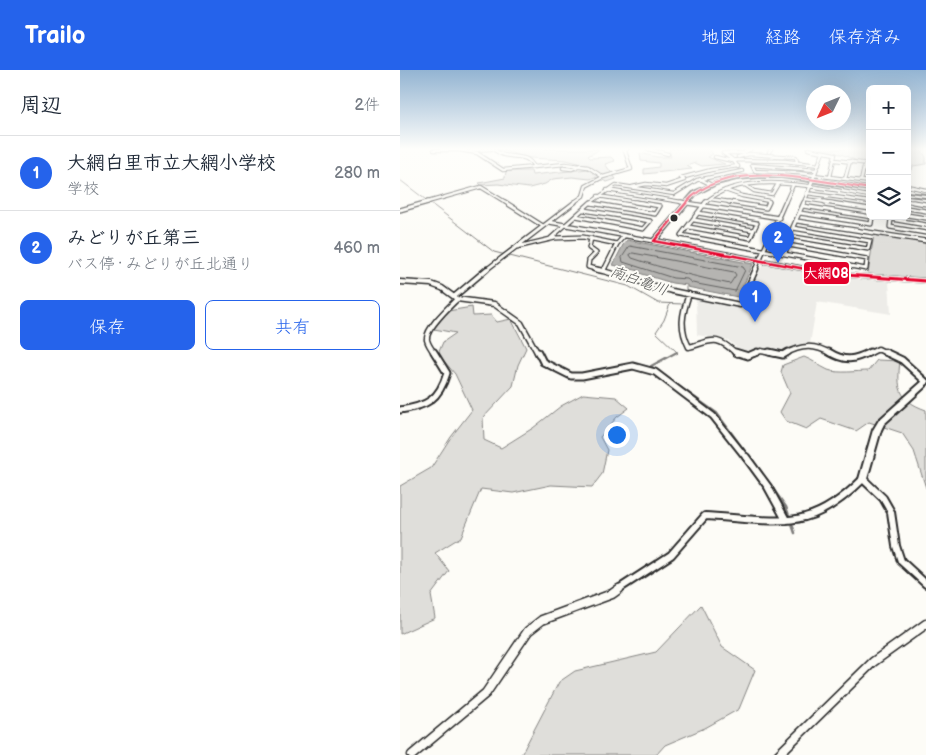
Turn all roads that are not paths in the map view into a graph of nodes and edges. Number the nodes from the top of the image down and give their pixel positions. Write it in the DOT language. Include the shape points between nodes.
graph roads {
  1 [pos="596,181"];
  2 [pos="679,181"];
  3 [pos="697,181"];
  4 [pos="703,181"];
  5 [pos="726,181"];
  6 [pos="812,181"];
  7 [pos="855,181"];
  8 [pos="861,182"];
  9 [pos="866,182"];
  10 [pos="712,184"];
  11 [pos="778,184"];
  12 [pos="745,185"];
  13 [pos="793,185"];
  14 [pos="632,187"];
  15 [pos="810,187"];
  16 [pos="911,187"];
  17 [pos="866,188"];
  18 [pos="607,190"];
  19 [pos="725,190"];
  20 [pos="926,190"];
  21 [pos="807,193"];
  22 [pos="911,194"];
  23 [pos="866,195"];
  24 [pos="598,196"];
  25 [pos="926,196"];
  26 [pos="710,199"];
  27 [pos="805,199"];
  28 [pos="866,201"];
  29 [pos="911,202"];
  30 [pos="591,203"];
  31 [pos="686,203"];
  32 [pos="926,204"];
  33 [pos="704,206"];
  34 [pos="803,206"];
  35 [pos="621,208"];
  36 [pos="866,208"];
  37 [pos="911,209"];
  38 [pos="400,210"];
  39 [pos="584,210"];
  40 [pos="926,211"];
  41 [pos="698,213"];
  42 [pos="800,213"];
  43 [pos="614,215"];
  44 [pos="576,216"];
  45 [pos="911,216"];
  46 [pos="779,218"];
  47 [pos="926,218"];
  48 [pos="694,220"];
  49 [pos="797,221"];
  50 [pos="549,222"];
  51 [pos="565,225"];
  52 [pos="926,225"];
  53 [pos="543,226"];
  54 [pos="688,227"];
  55 [pos="793,228"];
  56 [pos="753,230"];
  57 [pos="926,233"];
  58 [pos="624,236"];
  59 [pos="790,236"];
  60 [pos="551,238"];
  61 [pos="591,238"];
  62 [pos="654,241"];
  63 [pos="926,241"];
  64 [pos="617,244"];
  65 [pos="788,245"];
  66 [pos="514,247"];
  67 [pos="766,250"];
  68 [pos="785,254"];
  69 [pos="760,261"];
  70 [pos="603,271"];
  71 [pos="926,281"];
  72 [pos="400,282"];
  73 [pos="689,294"];
  74 [pos="456,298"];
  75 [pos="926,382"];
  76 [pos="400,410"];
  77 [pos="862,479"];
  78 [pos="786,520"];
  79 [pos="926,584"];
  80 [pos="926,624"];
  81 [pos="412,755"];
  82 [pos="778,755"];
  1 -- 50 [label="street" via="586,186 583,196"];
  2 -- 14 [label="street" via="666,186 643,182"];
  3 -- 14 [label="street" via="674,194"];
  4 -- 10 [label="street"];
  5 -- 10 [label="street"];
  6 -- 15 [label="street"];
  6 -- 17 [label="street"];
  7 -- 8 [label="street"];
  8 -- 9 [label="street"];
  10 -- 31 [label="street"];
  11 -- 12 [label="street"];
  11 -- 12 [label="street" via="772,194 754,191"];
  11 -- 13 [label="street"];
  12 -- 19 [label="street"];
  13 -- 15 [label="street"];
  13 -- 46 [label="street"];
  14 -- 18 [label="street" via="618,184"];
  15 -- 21 [label="street"];
  15 -- 23 [label="street"];
  16 -- 20 [label="street"];
  18 -- 24 [label="street"];
  18 -- 31 [label="street"];
  19 -- 26 [label="street"];
  19 -- 26 [label="street" via="770,201 766,208"];
  21 -- 27 [label="street"];
  21 -- 28 [label="street"];
  22 -- 25 [label="street"];
  24 -- 30 [label="street"];
  24 -- 35 [label="street" via="660,206 655,214"];
  26 -- 33 [label="street"];
  27 -- 34 [label="street"];
  27 -- 36 [label="street"];
  29 -- 32 [label="street"];
  30 -- 35 [label="street"];
  30 -- 39 [label="street"];
  31 -- 33 [label="street"];
  31 -- 62 [label="street"];
  33 -- 41 [label="street"];
  33 -- 46 [label="street"];
  34 -- 42 [label="street"];
  34 -- 42 [label="street" via="872,217 871,224"];
  35 -- 43 [label="street"];
  37 -- 40 [label="street"];
  38 -- 53 [label="street" via="480,187"];
  39 -- 43 [label="street"];
  39 -- 44 [label="street"];
  41 -- 48 [label="street"];
  41 -- 56 [label="street" via="756,223"];
  42 -- 49 [label="street"];
  43 -- 44 [label="street" via="650,221 643,229"];
  44 -- 51 [label="street"];
  45 -- 47 [label="street"];
  46 -- 67 [label="street"];
  48 -- 54 [label="street"];
  48 -- 56 [label="street"];
  49 -- 55 [label="street"];
  49 -- 63 [label="street"];
  50 -- 51 [label="street"];
  50 -- 53 [label="street"];
  51 -- 58 [label="street"];
  51 -- 60 [label="street"];
  52 -- 57 [label="street" via="891,219 890,227"];
  53 -- 66 [label="street"];
  54 -- 56 [label="street" via="750,238"];
  54 -- 67 [label="street" via="681,235"];
  55 -- 59 [label="street"];
  55 -- 59 [label="street" via="870,241 868,249"];
  58 -- 62 [label="street"];
  58 -- 64 [label="street"];
  59 -- 65 [label="street"];
  60 -- 61 [label="street"];
  60 -- 66 [label="street"];
  61 -- 64 [label="street"];
  61 -- 70 [label="street" via="589,248 596,253 589,260 588,267"];
  62 -- 69 [label="street"];
  64 -- 70 [label="street"];
  65 -- 68 [label="street"];
  65 -- 68 [label="street" via="867,259 866,269"];
  66 -- 74 [label="street"];
  67 -- 68 [label="street"];
  67 -- 69 [label="street"];
  69 -- 71 [label="street" via="833,274"];
  69 -- 73 [label="street" via="740,304"];
  70 -- 73 [label="street"];
  72 -- 74 [label="street" via="431,284"];
  73 -- 75 [label="street" via="681,328 689,347 713,340 725,343 737,354 748,356 761,352 783,355 806,346 823,349 840,359 858,358 878,349 902,360"];
  74 -- 76 [label="street" via="427,334 427,341 447,374 444,382 436,398 419,408"];
  74 -- 78 [label="street" via="494,304 506,312 521,323 543,362 571,376 633,366 654,372 722,426 768,487"];
  75 -- 77 [label="street" via="881,422"];
  77 -- 78 [label="street" via="823,510"];
  77 -- 79 [label="street" via="891,512 901,561"];
  78 -- 81 [label="street" via="704,516 670,555 612,594 542,620 528,631 486,693"];
  80 -- 82 [label="street" via="873,662"];
}
